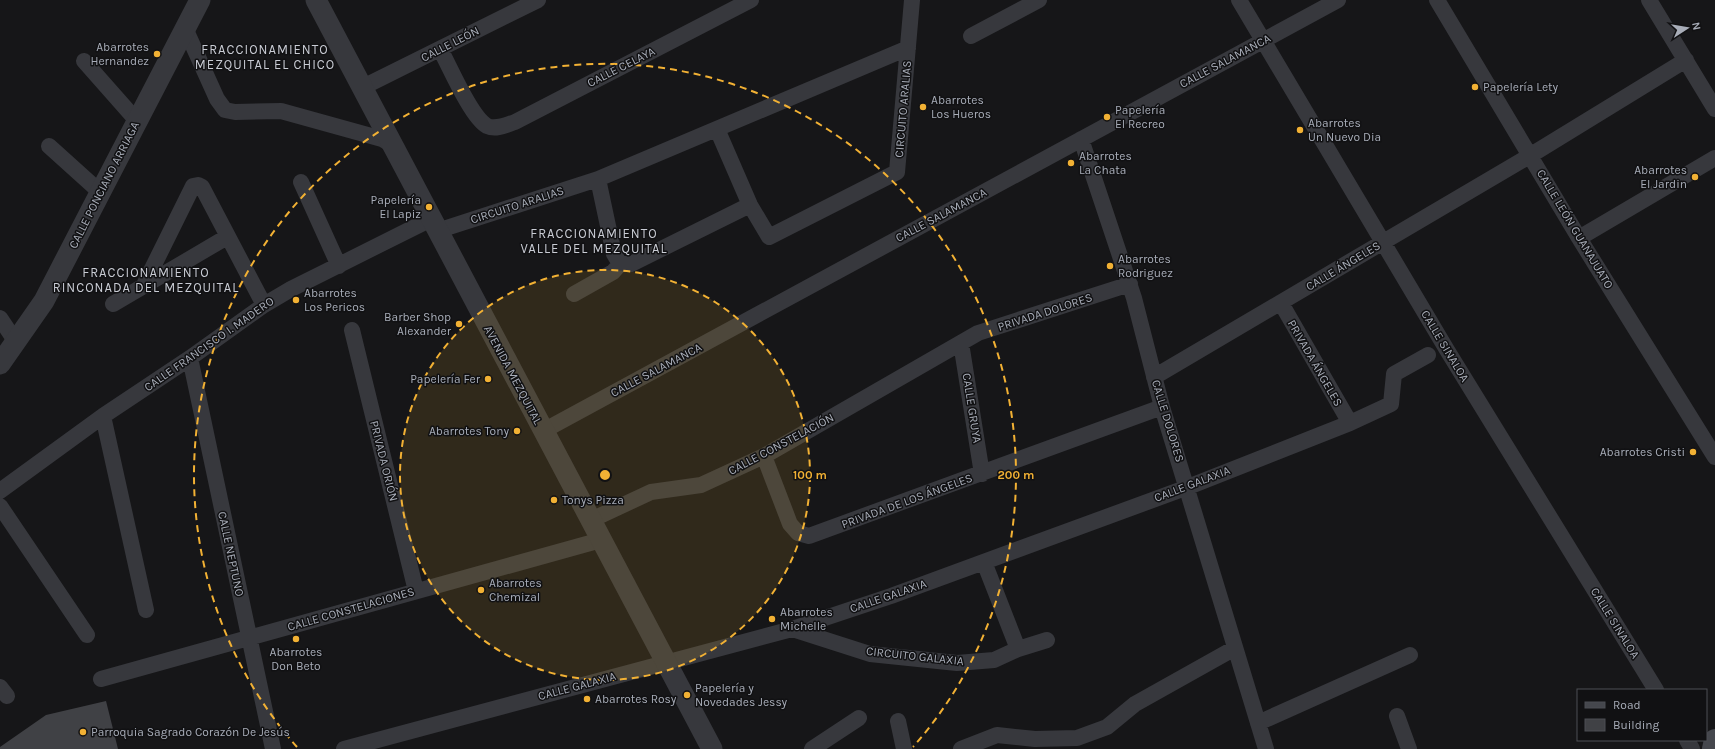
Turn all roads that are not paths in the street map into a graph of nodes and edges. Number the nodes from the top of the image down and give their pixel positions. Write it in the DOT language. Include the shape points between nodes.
graph roads {
  1 [pos="200,0"];
  2 [pos="316,0"];
  3 [pos="538,0"];
  4 [pos="751,0"];
  5 [pos="912,0"];
  6 [pos="1039,0"];
  7 [pos="1239,0"];
  8 [pos="1338,0"];
  9 [pos="1437,0"];
  10 [pos="1649,0"];
  11 [pos="186,28"];
  12 [pos="971,36"];
  13 [pos="1263,40"];
  14 [pos="908,48"];
  15 [pos="440,49"];
  16 [pos="1686,60"];
  17 [pos="84,61"];
  18 [pos="362,88"];
  19 [pos="1715,109"];
  20 [pos="137,121"];
  21 [pos="717,129"];
  22 [pos="1080,139"];
  23 [pos="392,145"];
  24 [pos="49,146"];
  25 [pos="1531,155"];
  26 [pos="1715,158"];
  27 [pos="598,179"];
  28 [pos="301,182"];
  29 [pos="100,192"];
  30 [pos="750,205"];
  31 [pos="434,225"];
  32 [pos="228,237"];
  33 [pos="1579,238"];
  34 [pos="1383,242"];
  35 [pos="620,264"];
  36 [pos="339,266"];
  37 [pos="1130,284"];
  38 [pos="144,285"];
  39 [pos="574,294"];
  40 [pos="1281,303"];
  41 [pos="113,304"];
  42 [pos="264,305"];
  43 [pos="0,318"];
  44 [pos="352,330"];
  45 [pos="16,342"];
  46 [pos="961,342"];
  47 [pos="1428,355"];
  48 [pos="190,358"];
  49 [pos="0,364"];
  50 [pos="1154,377"];
  51 [pos="1162,407"];
  52 [pos="103,416"];
  53 [pos="1350,423"];
  54 [pos="543,431"];
  55 [pos="764,456"];
  56 [pos="1715,457"];
  57 [pos="982,474"];
  58 [pos="1188,487"];
  59 [pos="0,491"];
  60 [pos="0,506"];
  61 [pos="591,520"];
  62 [pos="601,540"];
  63 [pos="984,562"];
  64 [pos="416,591"];
  65 [pos="146,610"];
  66 [pos="792,629"];
  67 [pos="87,635"];
  68 [pos="249,638"];
  69 [pos="1047,640"];
  70 [pos="1235,648"];
  71 [pos="1018,649"];
  72 [pos="1410,655"];
  73 [pos="665,662"];
  74 [pos="101,679"];
  75 [pos="1655,689"];
  76 [pos="1397,716"];
  77 [pos="859,718"];
  78 [pos="898,721"];
  79 [pos="1258,723"];
  80 [pos="1715,740"];
  81 [pos="273,749"];
  82 [pos="344,749"];
  83 [pos="712,749"];
  84 [pos="812,749"];
  85 [pos="904,749"];
  86 [pos="961,749"];
  87 [pos="1266,749"];
  88 [pos="1409,749"];
  89 [pos="1712,749"];
  1 -- 11 [label="street, CALLE PONCIANO ARRIAGA"];
  2 -- 18 [label="street, AVENIDA MEZQUITAL"];
  3 -- 15 [label="street, CALLE LEÓN"];
  4 -- 15 [label="street, CALLE CELAYA" via="515,122 499,127 488,126 476,118"];
  5 -- 14 [label="street"];
  6 -- 12 [label="street"];
  7 -- 13 [label="street, CALLE SINALOA"];
  8 -- 13 [label="street, CALLE SALAMANCA"];
  9 -- 25 [label="street, CALLE LEÓN GUANAJUATO"];
  10 -- 16 [label="street"];
  11 -- 20 [label="street, CALLE PONCIANO ARRIAGA"];
  11 -- 23 [label="street" via="217,100 225,110 281,111"];
  13 -- 22 [label="street, CALLE SALAMANCA"];
  13 -- 34 [label="street, CALLE SINALOA"];
  14 -- 21 [label="street, CIRCUITO ARALIAS"];
  14 -- 30 [label="street, CIRCUITO ARALIAS" via="897,172 769,237"];
  15 -- 18 [label="street, CALLE LEÓN"];
  16 -- 19 [label="street"];
  16 -- 25 [label="street, CALLE ÁNGELES"];
  17 -- 20 [label="street"];
  18 -- 23 [label="street, AVENIDA MEZQUITAL"];
  20 -- 29 [label="street, CALLE PONCIANO ARRIAGA"];
  21 -- 27 [label="street, CIRCUITO ARALIAS"];
  21 -- 30 [label="street, CIRCUITO ARALIAS"];
  22 -- 37 [label="street, CALLE DOLORES"];
  22 -- 54 [label="street, CALLE SALAMANCA"];
  23 -- 31 [label="street, AVENIDA MEZQUITAL"];
  24 -- 29 [label="street"];
  25 -- 33 [label="street, CALLE LEÓN GUANAJUATO"];
  25 -- 34 [label="street, CALLE ÁNGELES"];
  26 -- 33 [label="street"];
  27 -- 31 [label="street, CIRCUITO ARALIAS"];
  27 -- 35 [label="street" via="614,254"];
  28 -- 36 [label="street"];
  29 -- 45 [label="street, CALLE PONCIANO ARRIAGA" via="44,301"];
  30 -- 35 [label="street" via="631,264"];
  31 -- 36 [label="street, CALLE FRANCISCO I. MADERO"];
  31 -- 54 [label="street, AVENIDA MEZQUITAL"];
  32 -- 38 [label="street"];
  32 -- 38 [label="street" via="202,187 194,186"];
  32 -- 42 [label="street"];
  33 -- 56 [label="street, CALLE LEÓN GUANAJUATO"];
  34 -- 40 [label="street, CALLE ÁNGELES"];
  34 -- 75 [label="street, CALLE SINALOA"];
  35 -- 39 [label="street" via="613,272"];
  36 -- 42 [label="street, CALLE FRANCISCO I. MADERO"];
  37 -- 46 [label="street, PRIVADA DOLORES" via="978,333"];
  37 -- 50 [label="street, CALLE DOLORES"];
  38 -- 41 [label="street"];
  40 -- 50 [label="street, CALLE ÁNGELES"];
  40 -- 53 [label="street, PRIVADA ÁNGELES"];
  42 -- 48 [label="street, CALLE FRANCISCO I. MADERO"];
  43 -- 45 [label="street"];
  44 -- 64 [label="street, PRIVADA ORIÓN"];
  45 -- 49 [label="street, CALLE PONCIANO ARRIAGA"];
  46 -- 55 [label="street, CALLE CONSTELACIÓN"];
  46 -- 57 [label="street, CALLE GRUYA"];
  47 -- 53 [label="street, CALLE GALAXIA" via="1394,374 1391,404"];
  48 -- 52 [label="street, CALLE FRANCISCO I. MADERO"];
  48 -- 68 [label="street, CALLE NEPTUNO"];
  50 -- 51 [label="street, CALLE DOLORES"];
  51 -- 57 [label="street, PRIVADA DE LOS ÁNGELES"];
  51 -- 58 [label="street, CALLE DOLORES"];
  52 -- 59 [label="street, CALLE FRANCISCO I. MADERO"];
  52 -- 65 [label="street"];
  53 -- 58 [label="street, CALLE GALAXIA"];
  54 -- 61 [label="street, AVENIDA MEZQUITAL"];
  55 -- 57 [label="street, PRIVADA DE LOS ÁNGELES" via="790,524 798,533 809,536"];
  55 -- 61 [label="street, CALLE CONSTELACIÓN" via="701,485 651,492"];
  58 -- 63 [label="street, CALLE GALAXIA"];
  58 -- 70 [label="street, CALLE DOLORES"];
  60 -- 67 [label="street"];
  61 -- 62 [label="street, AVENIDA MEZQUITAL"];
  62 -- 64 [label="street, CALLE CONSTELACIONES"];
  62 -- 73 [label="street, AVENIDA MEZQUITAL"];
  63 -- 66 [label="street, CALLE GALAXIA"];
  63 -- 71 [label="street"];
  64 -- 68 [label="street, CALLE CONSTELACIONES"];
  66 -- 71 [label="street, CIRCUITO GALAXIA" via="870,654 957,663 994,660"];
  66 -- 73 [label="street, CALLE GALAXIA"];
  68 -- 74 [label="street, CALLE CONSTELACIONES"];
  68 -- 81 [label="street, CALLE NEPTUNO"];
  69 -- 71 [label="street, CIRCUITO GALAXIA"];
  70 -- 79 [label="street, CALLE DOLORES"];
  70 -- 86 [label="street" via="1135,704 1107,727 1077,738 1035,739 997,735"];
  72 -- 79 [label="street"];
  73 -- 82 [label="street, CALLE GALAXIA"];
  73 -- 83 [label="street, AVENIDA MEZQUITAL"];
  76 -- 88 [label="street"];
  77 -- 84 [label="street"];
  78 -- 85 [label="street"];
  79 -- 87 [label="street, CALLE DOLORES"];
  80 -- 89 [label="main road"];
}
